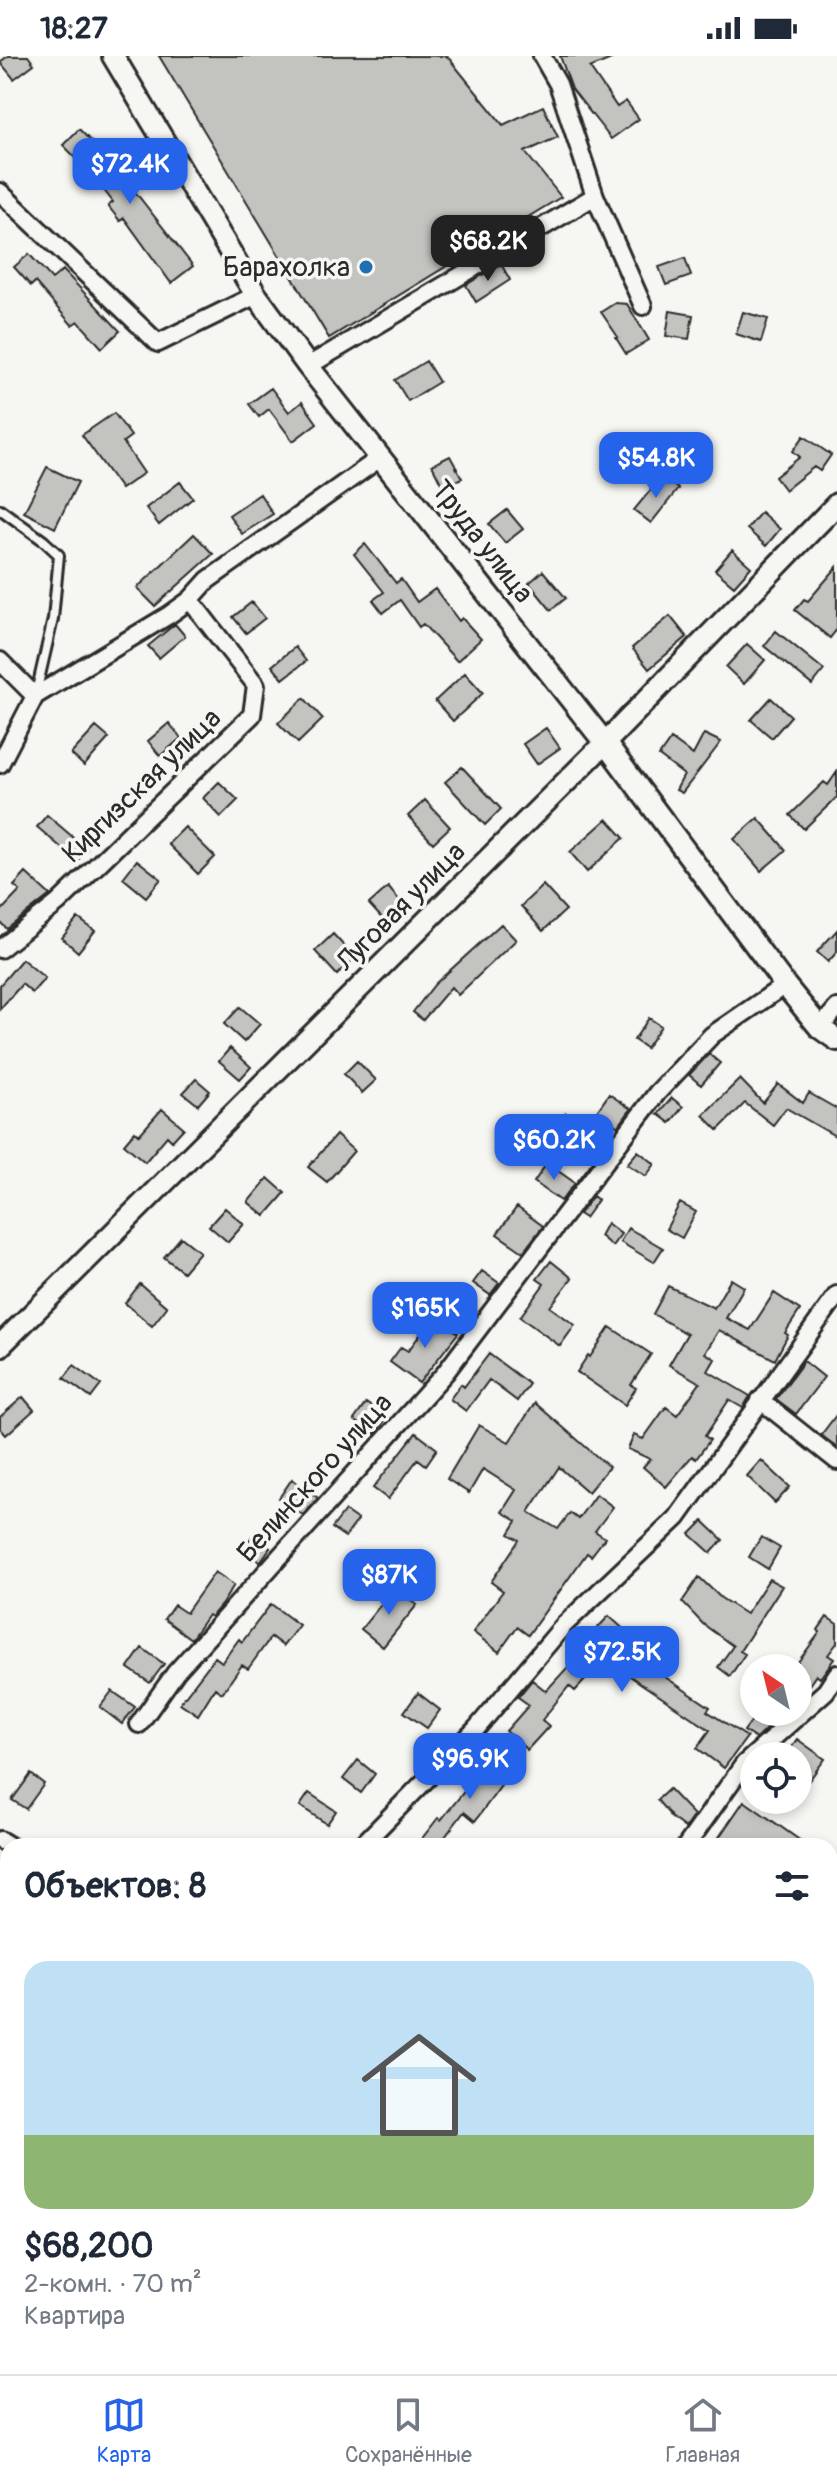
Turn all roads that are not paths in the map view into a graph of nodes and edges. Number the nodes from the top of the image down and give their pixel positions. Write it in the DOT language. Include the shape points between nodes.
graph roads {
  1 [pos="113,56"];
  2 [pos="542,56"];
  3 [pos="0,192"];
  4 [pos="595,196"];
  5 [pos="256,295"];
  6 [pos="643,306"];
  7 [pos="308,366"];
  8 [pos="380,458"];
  9 [pos="837,504"];
  10 [pos="0,509"];
  11 [pos="190,600"];
  12 [pos="0,661"];
  13 [pos="35,696"];
  14 [pos="605,743"];
  15 [pos="0,764"];
  16 [pos="0,949"];
  17 [pos="785,985"];
  18 [pos="837,1008"];
  19 [pos="820,1028"];
  20 [pos="837,1040"];
  21 [pos="837,1295"];
  22 [pos="0,1346"];
  23 [pos="760,1400"];
  24 [pos="837,1461"];
  25 [pos="837,1674"];
  26 [pos="139,1724"];
  27 [pos="369,1838"];
  28 [pos="692,1838"];
  1 -- 5 [label="street, Труда улица"];
  2 -- 4 [label="street" via="558,84"];
  3 -- 5 [label="street" via="158,343"];
  4 -- 6 [label="street"];
  4 -- 7 [label="street"];
  5 -- 7 [label="street, Труда улица"];
  7 -- 8 [label="street, Труда улица"];
  8 -- 11 [label="street" via="208,580"];
  8 -- 14 [label="street, Труда улица"];
  9 -- 14 [label="street, Луговая улица"];
  10 -- 13 [label="lane" via="59,555 53,619"];
  11 -- 13 [label="street"];
  11 -- 16 [label="street, Киргизская улица" via="256,685 252,715 58,903"];
  12 -- 13 [label="street"];
  13 -- 15 [label="street"];
  14 -- 17 [label="street, Труда улица"];
  14 -- 22 [label="street, Луговая улица"];
  17 -- 19 [label="street, Труда улица"];
  17 -- 26 [label="street, Белинского улица" via="712,1035 657,1093 445,1373 176,1672"];
  18 -- 19 [label="street"];
  19 -- 20 [label="street, Труда улица"];
  21 -- 23 [label="street"];
  23 -- 24 [label="street"];
  23 -- 27 [label="street" via="677,1518 564,1625 476,1729"];
  25 -- 28 [label="street" via="826,1691 744,1764"];
}
